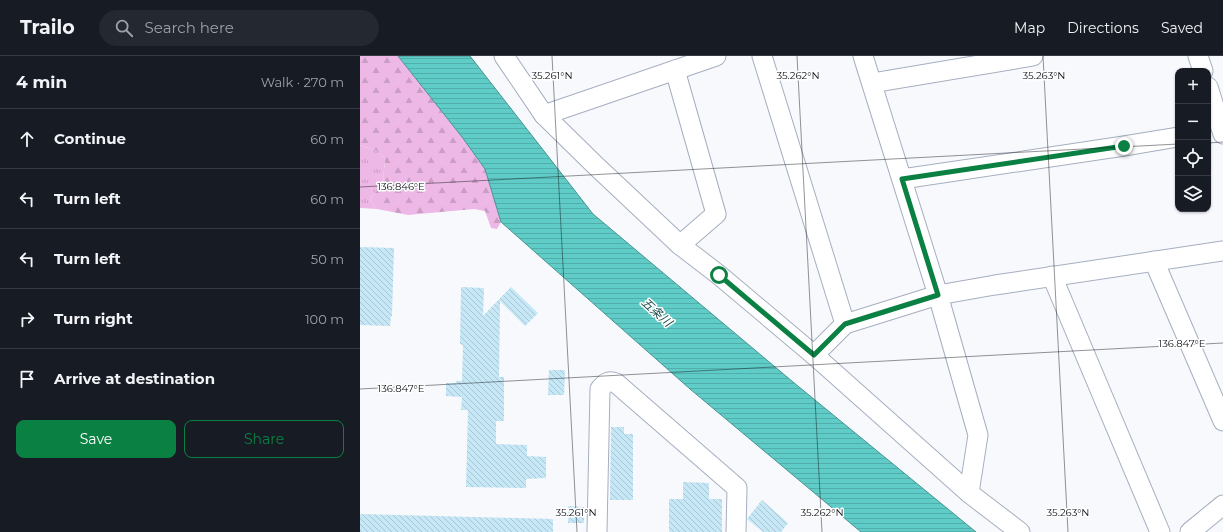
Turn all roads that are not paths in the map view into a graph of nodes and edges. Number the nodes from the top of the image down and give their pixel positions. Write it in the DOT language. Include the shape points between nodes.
graph roads {
  1 [pos="504,56"];
  2 [pos="716,56"];
  3 [pos="762,56"];
  4 [pos="863,56"];
  5 [pos="1033,56"];
  6 [pos="1198,56"];
  7 [pos="985,60"];
  8 [pos="1202,68"];
  9 [pos="675,70"];
  10 [pos="872,83"];
  11 [pos="1211,99"];
  12 [pos="544,115"];
  13 [pos="1219,131"];
  14 [pos="1175,138"];
  15 [pos="902,179"];
  16 [pos="680,245"];
  17 [pos="1223,251"];
  18 [pos="1154,261"];
  19 [pos="1052,276"];
  20 [pos="938,295"];
  21 [pos="845,324"];
  22 [pos="814,355"];
  23 [pos="1223,421"];
  24 [pos="969,493"];
  25 [pos="1223,505"];
  26 [pos="597,532"];
  27 [pos="736,532"];
  28 [pos="1020,532"];
  29 [pos="1160,532"];
  30 [pos="1190,532"];
  1 -- 12 [label="street"];
  2 -- 9 [label="street"];
  3 -- 21 [label="street"];
  4 -- 10 [label="street"];
  5 -- 7 [label="street"];
  6 -- 8 [label="street"];
  7 -- 10 [label="street"];
  9 -- 12 [label="street"];
  9 -- 16 [label="street" via="716,214"];
  10 -- 15 [label="street"];
  11 -- 13 [label="street"];
  12 -- 16 [label="street"];
  14 -- 15 [label="street"];
  15 -- 20 [label="street"];
  16 -- 22 [label="street"];
  17 -- 18 [label="street"];
  18 -- 19 [label="street"];
  18 -- 23 [label="street"];
  19 -- 20 [label="street"];
  19 -- 29 [label="street"];
  20 -- 21 [label="street"];
  20 -- 24 [label="street" via="978,435"];
  21 -- 22 [label="street"];
  22 -- 24 [label="street"];
  24 -- 28 [label="street"];
  25 -- 30 [label="street"];
  26 -- 27 [label="street" via="600,389 611,381 736,488"];
}
